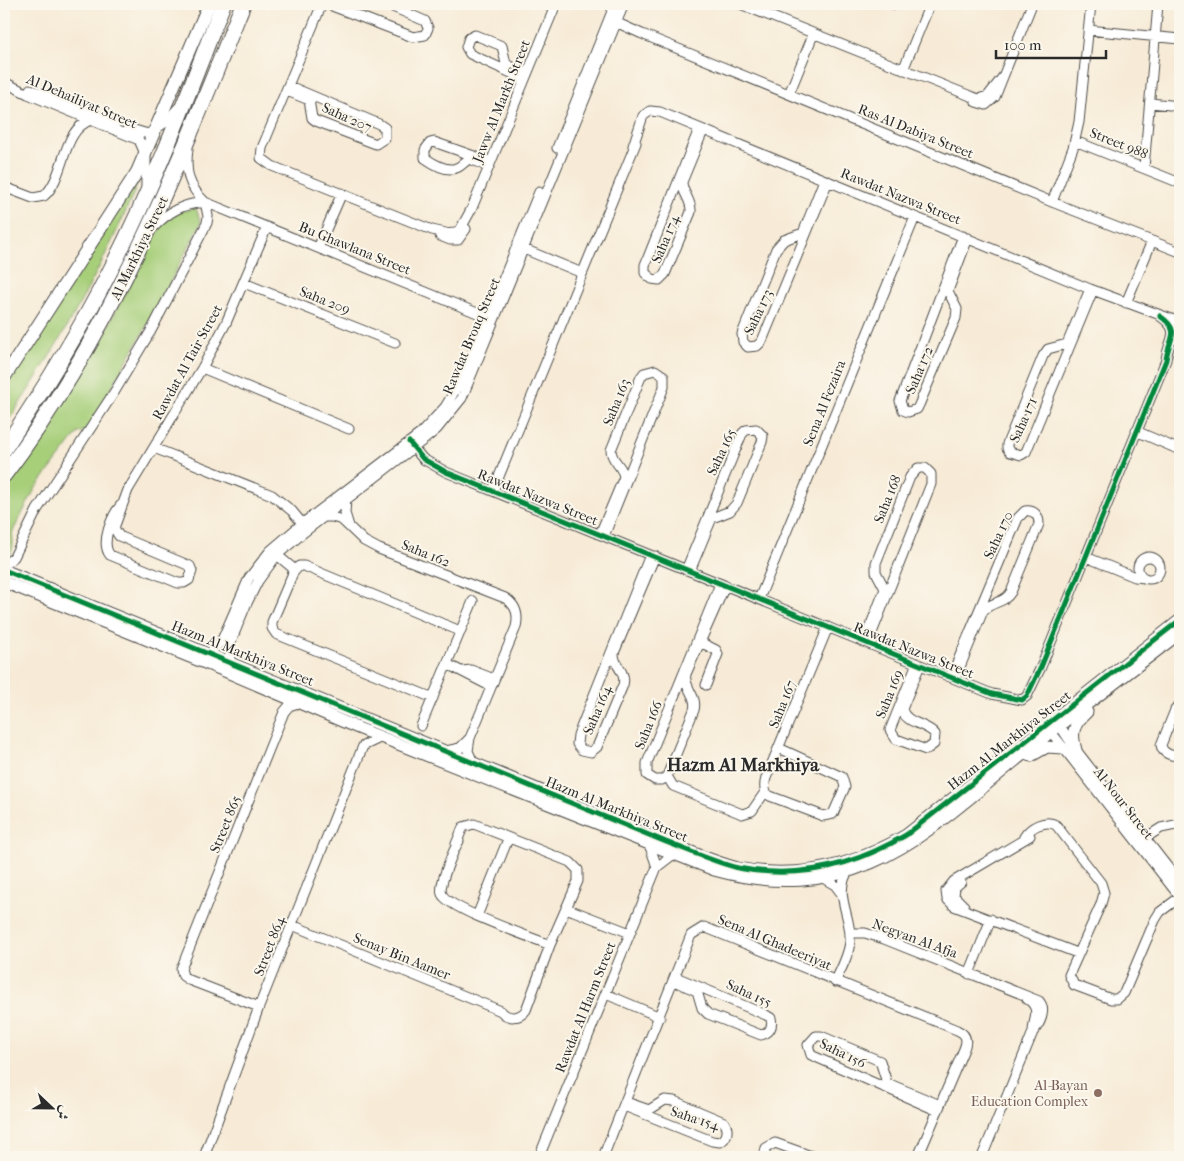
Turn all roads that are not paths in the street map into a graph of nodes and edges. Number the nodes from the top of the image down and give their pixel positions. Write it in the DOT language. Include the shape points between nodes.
graph roads {
  1 [pos="209,4"];
  2 [pos="223,4"];
  3 [pos="243,4"];
  4 [pos="322,4"];
  5 [pos="327,4"];
  6 [pos="336,4"];
  7 [pos="353,4"];
  8 [pos="386,4"];
  9 [pos="544,4"];
  10 [pos="615,4"];
  11 [pos="624,4"];
  12 [pos="740,4"];
  13 [pos="930,4"];
  14 [pos="1032,4"];
  15 [pos="1091,4"];
  16 [pos="1158,4"];
  17 [pos="555,6"];
  18 [pos="358,16"];
  19 [pos="612,23"];
  20 [pos="1088,30"];
  21 [pos="814,35"];
  22 [pos="1155,36"];
  23 [pos="1180,39"];
  24 [pos="505,57"];
  25 [pos="493,65"];
  26 [pos="903,70"];
  27 [pos="525,77"];
  28 [pos="4,82"];
  29 [pos="13,86"];
  30 [pos="288,89"];
  31 [pos="789,94"];
  32 [pos="186,99"];
  33 [pos="322,100"];
  34 [pos="1150,103"];
  35 [pos="1180,106"];
  36 [pos="311,108"];
  37 [pos="71,112"];
  38 [pos="90,120"];
  39 [pos="156,130"];
  40 [pos="701,130"];
  41 [pos="74,132"];
  42 [pos="189,139"];
  43 [pos="1076,140"];
  44 [pos="459,150"];
  45 [pos="146,156"];
  46 [pos="462,164"];
  47 [pos="490,165"];
  48 [pos="1144,168"];
  49 [pos="826,180"];
  50 [pos="1180,183"];
  51 [pos="4,186"];
  52 [pos="342,194"];
  53 [pos="686,196"];
  54 [pos="671,200"];
  55 [pos="144,201"];
  56 [pos="205,202"];
  57 [pos="1052,202"];
  58 [pos="915,217"];
  59 [pos="267,227"];
  60 [pos="146,236"];
  61 [pos="966,237"];
  62 [pos="787,238"];
  63 [pos="1152,240"];
  64 [pos="519,247"];
  65 [pos="318,248"];
  66 [pos="800,250"];
  67 [pos="1180,252"];
  68 [pos="582,273"];
  69 [pos="244,283"];
  70 [pos="1092,289"];
  71 [pos="952,301"];
  72 [pos="1126,303"];
  73 [pos="937,306"];
  74 [pos="491,319"];
  75 [pos="395,343"];
  76 [pos="1055,347"];
  77 [pos="1064,360"];
  78 [pos="202,368"];
  79 [pos="4,378"];
  80 [pos="350,429"];
  81 [pos="1136,431"];
  82 [pos="411,445"];
  83 [pos="154,448"];
  84 [pos="4,449"];
  85 [pos="1180,450"];
  86 [pos="633,462"];
  87 [pos="618,464"];
  88 [pos="4,476"];
  89 [pos="493,491"];
  90 [pos="346,500"];
  91 [pos="714,502"];
  92 [pos="121,505"];
  93 [pos="726,513"];
  94 [pos="324,517"];
  95 [pos="349,526"];
  96 [pos="303,528"];
  97 [pos="118,535"];
  98 [pos="602,535"];
  99 [pos="105,543"];
  100 [pos="279,553"];
  101 [pos="653,555"];
  102 [pos="1087,555"];
  103 [pos="4,565"];
  104 [pos="297,568"];
  105 [pos="4,570"];
  106 [pos="688,571"];
  107 [pos="895,574"];
  108 [pos="1142,575"];
  109 [pos="880,578"];
  110 [pos="4,582"];
  111 [pos="722,585"];
  112 [pos="988,589"];
  113 [pos="759,599"];
  114 [pos="472,601"];
  115 [pos="999,602"];
  116 [pos="1180,620"];
  117 [pos="830,628"];
  118 [pos="460,631"];
  119 [pos="1180,633"];
  120 [pos="700,642"];
  121 [pos="866,642"];
  122 [pos="207,655"];
  123 [pos="230,664"];
  124 [pos="447,664"];
  125 [pos="918,664"];
  126 [pos="605,667"];
  127 [pos="619,667"];
  128 [pos="953,678"];
  129 [pos="492,683"];
  130 [pos="706,685"];
  131 [pos="1109,688"];
  132 [pos="690,690"];
  133 [pos="676,692"];
  134 [pos="279,694"];
  135 [pos="433,698"];
  136 [pos="298,703"];
  137 [pos="1180,705"];
  138 [pos="284,712"];
  139 [pos="909,719"];
  140 [pos="893,720"];
  141 [pos="421,726"];
  142 [pos="1053,726"];
  143 [pos="358,728"];
  144 [pos="382,737"];
  145 [pos="470,738"];
  146 [pos="363,746"];
  147 [pos="1064,748"];
  148 [pos="1076,750"];
  149 [pos="446,751"];
  150 [pos="779,752"];
  151 [pos="1180,754"];
  152 [pos="472,762"];
  153 [pos="1006,770"];
  154 [pos="667,776"];
  155 [pos="765,792"];
  156 [pos="1180,824"];
  157 [pos="1145,838"];
  158 [pos="508,839"];
  159 [pos="1136,843"];
  160 [pos="649,844"];
  161 [pos="674,854"];
  162 [pos="656,867"];
  163 [pos="847,873"];
  164 [pos="823,878"];
  165 [pos="1180,883"];
  166 [pos="841,893"];
  167 [pos="1180,897"];
  168 [pos="566,908"];
  169 [pos="477,916"];
  170 [pos="991,919"];
  171 [pos="292,925"];
  172 [pos="630,933"];
  173 [pos="850,933"];
  174 [pos="550,945"];
  175 [pos="1077,953"];
  176 [pos="969,974"];
  177 [pos="675,979"];
  178 [pos="835,982"];
  179 [pos="713,991"];
  180 [pos="606,994"];
  181 [pos="701,1000"];
  182 [pos="259,1008"];
  183 [pos="660,1017"];
  184 [pos="884,1071"];
  185 [pos="871,1081"];
  186 [pos="625,1104"];
  187 [pos="658,1105"];
  188 [pos="939,1108"];
  189 [pos="661,1122"];
  190 [pos="204,1157"];
  191 [pos="539,1157"];
  192 [pos="603,1157"];
  193 [pos="764,1157"];
  194 [pos="814,1157"];
  195 [pos="918,1157"];
  196 [pos="982,1157"];
  1 -- 39 [label="main road"];
  2 -- 32 [label="highway, Al Markhiya Street"];
  3 -- 42 [label="highway, Al Markhiya Street"];
  4 -- 30 [label="street, Jaww Al Markh Street"];
  5 -- 18 [label="street"];
  6 -- 7 [label="street"];
  7 -- 18 [label="street"];
  8 -- 18 [label="street" via="422,18 428,24 428,32 417,38"];
  9 -- 17 [label="street"];
  10 -- 19 [label="street, Rawdat Brouq Street"];
  11 -- 19 [label="street, Rawdat Brouq Street"];
  12 -- 21 [label="street"];
  13 -- 26 [label="street"];
  14 -- 26 [label="street" via="1002,78 985,99 962,94"];
  15 -- 20 [label="street"];
  16 -- 22 [label="street"];
  17 -- 27 [label="street, Jaww Al Markh Street"];
  19 -- 31 [label="street, Ras Al Dabiya Street"];
  19 -- 64 [label="street, Rawdat Brouq Street"];
  20 -- 22 [label="street"];
  20 -- 43 [label="street"];
  21 -- 26 [label="street"];
  21 -- 31 [label="street"];
  22 -- 23 [label="street"];
  22 -- 34 [label="street"];
  24 -- 25 [label="street"];
  24 -- 25 [label="street" via="499,44 478,36 469,38 468,52"];
  24 -- 27 [label="street" via="509,67"];
  25 -- 27 [label="street"];
  27 -- 47 [label="street, Jaww Al Markh Street"];
  28 -- 29 [label="street, Al Dehailiyat Street"];
  29 -- 37 [label="street, Al Dehailiyat Street"];
  29 -- 39 [label="street, Al Dehailiyat Street" via="38,92 138,132 148,134"];
  30 -- 33 [label="street, Saha 207"];
  30 -- 36 [label="street, Saha 207" via="307,99"];
  30 -- 52 [label="street, Jaww Al Markh Street" via="266,149 273,166"];
  31 -- 57 [label="street, Ras Al Dabiya Street"];
  32 -- 39 [label="street, Al Dehailiyat Street"];
  32 -- 55 [label="highway, Al Markhiya Street"];
  33 -- 36 [label="street"];
  33 -- 36 [label="street, Saha 207" via="382,126 386,132 383,141 372,143 316,121 312,118"];
  34 -- 35 [label="street"];
  34 -- 48 [label="street"];
  37 -- 38 [label="street, Al Dehailiyat Street"];
  37 -- 41 [label="street"];
  38 -- 41 [label="street"];
  38 -- 45 [label="street, Al Dehailiyat Street" via="139,140"];
  39 -- 45 [label="main road"];
  40 -- 49 [label="street, Rawdat Nazwa Street"];
  40 -- 53 [label="street, Saha 174" via="682,182"];
  40 -- 54 [label="street, Saha 174"];
  40 -- 68 [label="street, Rawdat Nazwa Street" via="657,111 646,113"];
  41 -- 51 [label="street" via="53,184 44,196 34,198"];
  42 -- 56 [label="street, Bu Ghawlana Street" via="186,171 190,184"];
  42 -- 60 [label="highway, Al Markhiya Street"];
  43 -- 48 [label="street, Street 988"];
  43 -- 57 [label="street"];
  44 -- 46 [label="street"];
  44 -- 46 [label="street" via="434,142 426,146 424,154 428,160 447,168 455,169"];
  44 -- 47 [label="street"];
  45 -- 55 [label="street"];
  45 -- 79 [label="main road"];
  46 -- 47 [label="street" via="473,160"];
  47 -- 52 [label="street, Jaww Al Markh Street" via="472,208 457,233 432,230"];
  48 -- 50 [label="street, Street 988"];
  49 -- 58 [label="street, Rawdat Nazwa Street"];
  49 -- 62 [label="street, Saha 173" via="803,233"];
  49 -- 66 [label="street, Saha 173"];
  52 -- 65 [label="street"];
  53 -- 54 [label="street"];
  53 -- 54 [label="street, Saha 174" via="691,212 665,274 659,280 652,280 644,269"];
  55 -- 84 [label="highway, Al Markhiya Street" via="90,309"];
  56 -- 59 [label="street, Bu Ghawlana Street"];
  56 -- 60 [label="street" via="180,206 162,218"];
  56 -- 103 [label="street" via="207,223 152,329 36,510 14,557"];
  57 -- 63 [label="street, Ras Al Dabiya Street"];
  58 -- 61 [label="street, Rawdat Nazwa Street"];
  58 -- 113 [label="street, Sena Al Fezaira"];
  59 -- 65 [label="street, Bu Ghawlana Street"];
  59 -- 69 [label="street, Rawdat Al Tair Street"];
  60 -- 88 [label="highway, Al Markhiya Street" via="90,344"];
  61 -- 70 [label="street, Rawdat Nazwa Street"];
  61 -- 71 [label="street, Saha 172" via="948,288"];
  61 -- 73 [label="street, Saha 172"];
  62 -- 66 [label="street" via="796,242"];
  62 -- 66 [label="street, Saha 173" via="776,249 742,334 748,347 757,346 762,341"];
  63 -- 67 [label="street, Ras Al Dabiya Street"];
  63 -- 72 [label="street"];
  64 -- 68 [label="street"];
  64 -- 74 [label="street, Rawdat Brouq Street"];
  65 -- 74 [label="street, Bu Ghawlana Street"];
  68 -- 89 [label="street, Rawdat Nazwa Street"];
  69 -- 75 [label="street, Saha 209"];
  69 -- 78 [label="street, Rawdat Al Tair Street"];
  70 -- 72 [label="street, Rawdat Nazwa Street"];
  70 -- 76 [label="street, Saha 171" via="1069,341"];
  70 -- 77 [label="street, Saha 171"];
  71 -- 73 [label="street"];
  71 -- 73 [label="street, Saha 172" via="958,311 956,318 920,405 908,412 903,410 900,401"];
  72 -- 81 [label="street, Rawdat Nazwa Street" via="1160,316 1174,332 1166,360"];
  74 -- 82 [label="street, Rawdat Brouq Street" via="462,398 437,429"];
  76 -- 77 [label="street"];
  76 -- 77 [label="street, Saha 171" via="1048,349 1043,356 1008,444 1010,452 1021,455 1026,452"];
  78 -- 80 [label="street"];
  78 -- 83 [label="street, Rawdat Al Tair Street"];
  81 -- 85 [label="street"];
  81 -- 102 [label="street, Rawdat Nazwa Street"];
  82 -- 89 [label="street, Rawdat Nazwa Street" via="423,459 437,468"];
  82 -- 90 [label="street, Rawdat Brouq Street"];
  82 -- 96 [label="street, Rawdat Brouq Street"];
  83 -- 92 [label="street, Rawdat Al Tair Street"];
  83 -- 96 [label="street" via="267,493 285,505"];
  86 -- 87 [label="street" via="626,466"];
  86 -- 87 [label="street, Saha 163" via="665,382 664,376 655,370 649,370 641,377 613,446 612,457"];
  86 -- 98 [label="street, Saha 163"];
  87 -- 98 [label="street, Saha 163" via="623,472 622,484"];
  89 -- 98 [label="street, Rawdat Nazwa Street"];
  90 -- 94 [label="street, Rawdat Brouq Street"];
  90 -- 95 [label="street" via="344,513"];
  91 -- 93 [label="street"];
  91 -- 93 [label="street, Saha 165" via="742,434 756,428 763,436 762,442 737,503"];
  91 -- 106 [label="street, Saha 165"];
  92 -- 97 [label="street, Rawdat Al Tair Street" via="114,528"];
  92 -- 99 [label="street, Rawdat Al Tair Street"];
  93 -- 106 [label="street, Saha 165" via="712,518"];
  94 -- 95 [label="street, Saha 162" via="338,518"];
  94 -- 96 [label="street, Rawdat Brouq Street"];
  95 -- 129 [label="street, Saha 162" via="370,545 509,601 517,614 516,627"];
  96 -- 100 [label="street" via="281,545 277,550"];
  96 -- 122 [label="street, Rawdat Brouq Street" via="258,564 238,599 221,642"];
  97 -- 99 [label="street"];
  97 -- 99 [label="street" via="190,566 191,576 184,583 178,583 110,555"];
  98 -- 101 [label="street, Rawdat Nazwa Street"];
  100 -- 104 [label="street"];
  100 -- 123 [label="street" via="258,581 246,605 230,644"];
  101 -- 106 [label="street, Rawdat Nazwa Street"];
  101 -- 126 [label="street, Saha 164"];
  101 -- 127 [label="street, Saha 164" via="614,653"];
  102 -- 108 [label="street"];
  102 -- 128 [label="street, Rawdat Nazwa Street" via="1026,704 1016,705"];
  104 -- 118 [label="street" via="306,567"];
  104 -- 135 [label="street" via="272,622 275,633"];
  105 -- 122 [label="street, Hazm Al Markhiya Street"];
  106 -- 111 [label="street, Rawdat Nazwa Street"];
  107 -- 109 [label="street"];
  107 -- 109 [label="street, Saha 168" via="931,484 931,474 925,468 918,468 910,477 876,564"];
  107 -- 121 [label="street, Saha 168"];
  109 -- 121 [label="street, Saha 168" via="885,586 884,593"];
  110 -- 134 [label="street, Hazm Al Markhiya Street"];
  111 -- 113 [label="street, Rawdat Nazwa Street"];
  111 -- 120 [label="street"];
  111 -- 133 [label="street, Saha 166"];
  112 -- 115 [label="street"];
  112 -- 115 [label="street, Saha 170" via="1018,518 1025,511 1034,512 1039,520 1037,530 1009,596"];
  112 -- 128 [label="street, Saha 170"];
  113 -- 117 [label="street, Rawdat Nazwa Street"];
  114 -- 118 [label="street"];
  115 -- 128 [label="street, Saha 170" via="983,611"];
  116 -- 142 [label="street, Hazm Al Markhiya Street"];
  117 -- 121 [label="street, Rawdat Nazwa Street"];
  117 -- 150 [label="street, Saha 167"];
  118 -- 124 [label="street"];
  119 -- 131 [label="street, Hazm Al Markhiya Street"];
  120 -- 130 [label="street" via="718,654"];
  120 -- 132 [label="street" via="685,678"];
  121 -- 125 [label="street, Rawdat Nazwa Street"];
  122 -- 123 [label="street, Hazm Al Markhiya Street"];
  123 -- 149 [label="street, Hazm Al Markhiya Street"];
  124 -- 129 [label="street" via="467,676"];
  124 -- 135 [label="street"];
  125 -- 128 [label="street, Rawdat Nazwa Street"];
  125 -- 139 [label="street, Saha 169" via="902,706 902,712"];
  125 -- 140 [label="street, Saha 169"];
  126 -- 127 [label="street"];
  126 -- 127 [label="street, Saha 164" via="576,740 579,748 585,751 591,752 597,747 619,694 624,680"];
  129 -- 145 [label="street, Saha 162"];
  131 -- 142 [label="street, Hazm Al Markhiya Street"];
  131 -- 148 [label="street" via="1106,697 1074,726 1072,735"];
  132 -- 133 [label="street"];
  132 -- 154 [label="street" via="695,700 694,710"];
  133 -- 154 [label="street, Saha 166" via="646,768 649,777 655,780"];
  134 -- 136 [label="street, Hazm Al Markhiya Street"];
  134 -- 138 [label="street"];
  135 -- 141 [label="street"];
  136 -- 138 [label="street"];
  136 -- 143 [label="street, Hazm Al Markhiya Street"];
  137 -- 151 [label="street" via="1161,745 1166,753"];
  138 -- 182 [label="street, Street 865" via="191,946 186,968 198,982"];
  139 -- 140 [label="street"];
  139 -- 140 [label="street, Saha 169" via="933,731 936,740 931,748 924,750 894,737 890,730"];
  142 -- 147 [label="street, Al Nour Street"];
  142 -- 148 [label="street, Al Nour Street"];
  142 -- 152 [label="street, Hazm Al Markhiya Street" via="906,835 866,857 816,871 767,872 716,861"];
  142 -- 153 [label="street, Hazm Al Markhiya Street"];
  143 -- 144 [label="street, Hazm Al Markhiya Street"];
  143 -- 146 [label="street"];
  144 -- 146 [label="street"];
  144 -- 160 [label="street, Hazm Al Markhiya Street"];
  145 -- 149 [label="street" via="460,748"];
  145 -- 152 [label="street, Saha 162" via="468,751"];
  146 -- 171 [label="street, Street 864"];
  147 -- 153 [label="street" via="1052,746 1040,750"];
  147 -- 159 [label="street, Al Nour Street"];
  148 -- 157 [label="street, Al Nour Street"];
  149 -- 152 [label="street, Hazm Al Markhiya Street"];
  150 -- 150 [label="street, Saha 167" via="838,780 839,790 830,809 820,811 773,791 770,784"];
  150 -- 155 [label="street, Saha 167" via="765,782"];
  150 -- 155 [label="street, Saha 167" via="842,777 844,791 833,814 826,817"];
  153 -- 163 [label="street, Hazm Al Markhiya Street" via="894,854"];
  154 -- 155 [label="street, Saha 167" via="673,786 742,814 752,811"];
  156 -- 157 [label="street" via="1161,828"];
  157 -- 159 [label="street"];
  157 -- 165 [label="street, Al Nour Street"];
  158 -- 168 [label="street, Senay Bin Aamer" via="576,867 579,877"];
  158 -- 169 [label="street"];
  158 -- 169 [label="street, Senay Bin Aamer" via="471,829 456,844 441,876 435,894 441,902"];
  159 -- 167 [label="street, Al Nour Street"];
  160 -- 161 [label="street, Hazm Al Markhiya Street"];
  160 -- 162 [label="street"];
  161 -- 162 [label="street"];
  161 -- 164 [label="street, Hazm Al Markhiya Street" via="737,877 783,881"];
  162 -- 172 [label="street, Rawdat Al Harm Street"];
  163 -- 164 [label="street, Hazm Al Markhiya Street"];
  163 -- 166 [label="street"];
  164 -- 166 [label="street"];
  166 -- 173 [label="street"];
  167 -- 175 [label="street" via="1160,912 1119,992 1104,995 1074,985 1069,978 1069,970"];
  168 -- 172 [label="street"];
  168 -- 174 [label="street, Senay Bin Aamer"];
  169 -- 174 [label="street, Senay Bin Aamer"];
  170 -- 175 [label="street"];
  170 -- 175 [label="street" via="958,902 955,887 968,874 1024,837 1050,828 1070,844 1092,872 1100,890 1100,905"];
  170 -- 176 [label="street, Negyan Al Afja"];
  171 -- 174 [label="street, Senay Bin Aamer" via="502,1011 518,1010 528,999"];
  171 -- 182 [label="street, Street 864"];
  172 -- 180 [label="street, Rawdat Al Harm Street"];
  173 -- 176 [label="street, Negyan Al Afja" via="874,935"];
  173 -- 178 [label="street" via="848,952"];
  176 -- 196 [label="street, Negyan Al Afja" via="1016,993 1036,1007 1033,1032"];
  177 -- 178 [label="street, Sena Al Ghadeeriyat" via="694,931 704,927"];
  177 -- 179 [label="street, Saha 155"];
  177 -- 181 [label="street, Saha 155" via="697,991"];
  177 -- 183 [label="street, Sena Al Ghadeeriyat"];
  178 -- 188 [label="street, Sena Al Ghadeeriyat" via="932,1021 960,1038 958,1060"];
  179 -- 181 [label="street"];
  179 -- 181 [label="street, Saha 155" via="766,1015 772,1023 769,1032 756,1034 708,1014 702,1008"];
  180 -- 183 [label="street"];
  180 -- 191 [label="street, Rawdat Al Harm Street"];
  182 -- 190 [label="street, Street 864"];
  183 -- 186 [label="street, Sena Al Ghadeeriyat"];
  184 -- 185 [label="street"];
  184 -- 185 [label="street, Saha 156" via="882,1063 875,1058 821,1036 811,1040 808,1045 811,1055"];
  184 -- 188 [label="street, Saha 156" via="887,1083"];
  185 -- 188 [label="street, Saha 156"];
  186 -- 187 [label="street, Saha 154" via="647,1110"];
  186 -- 189 [label="street, Saha 154"];
  186 -- 192 [label="street, Sena Al Ghadeeriyat"];
  187 -- 189 [label="street"];
  187 -- 189 [label="street, Saha 154" via="665,1100 674,1101 724,1122 728,1130 724,1140 716,1142"];
  188 -- 195 [label="street, Sena Al Ghadeeriyat"];
  193 -- 194 [label="street" via="766,1148 774,1143"];
}
